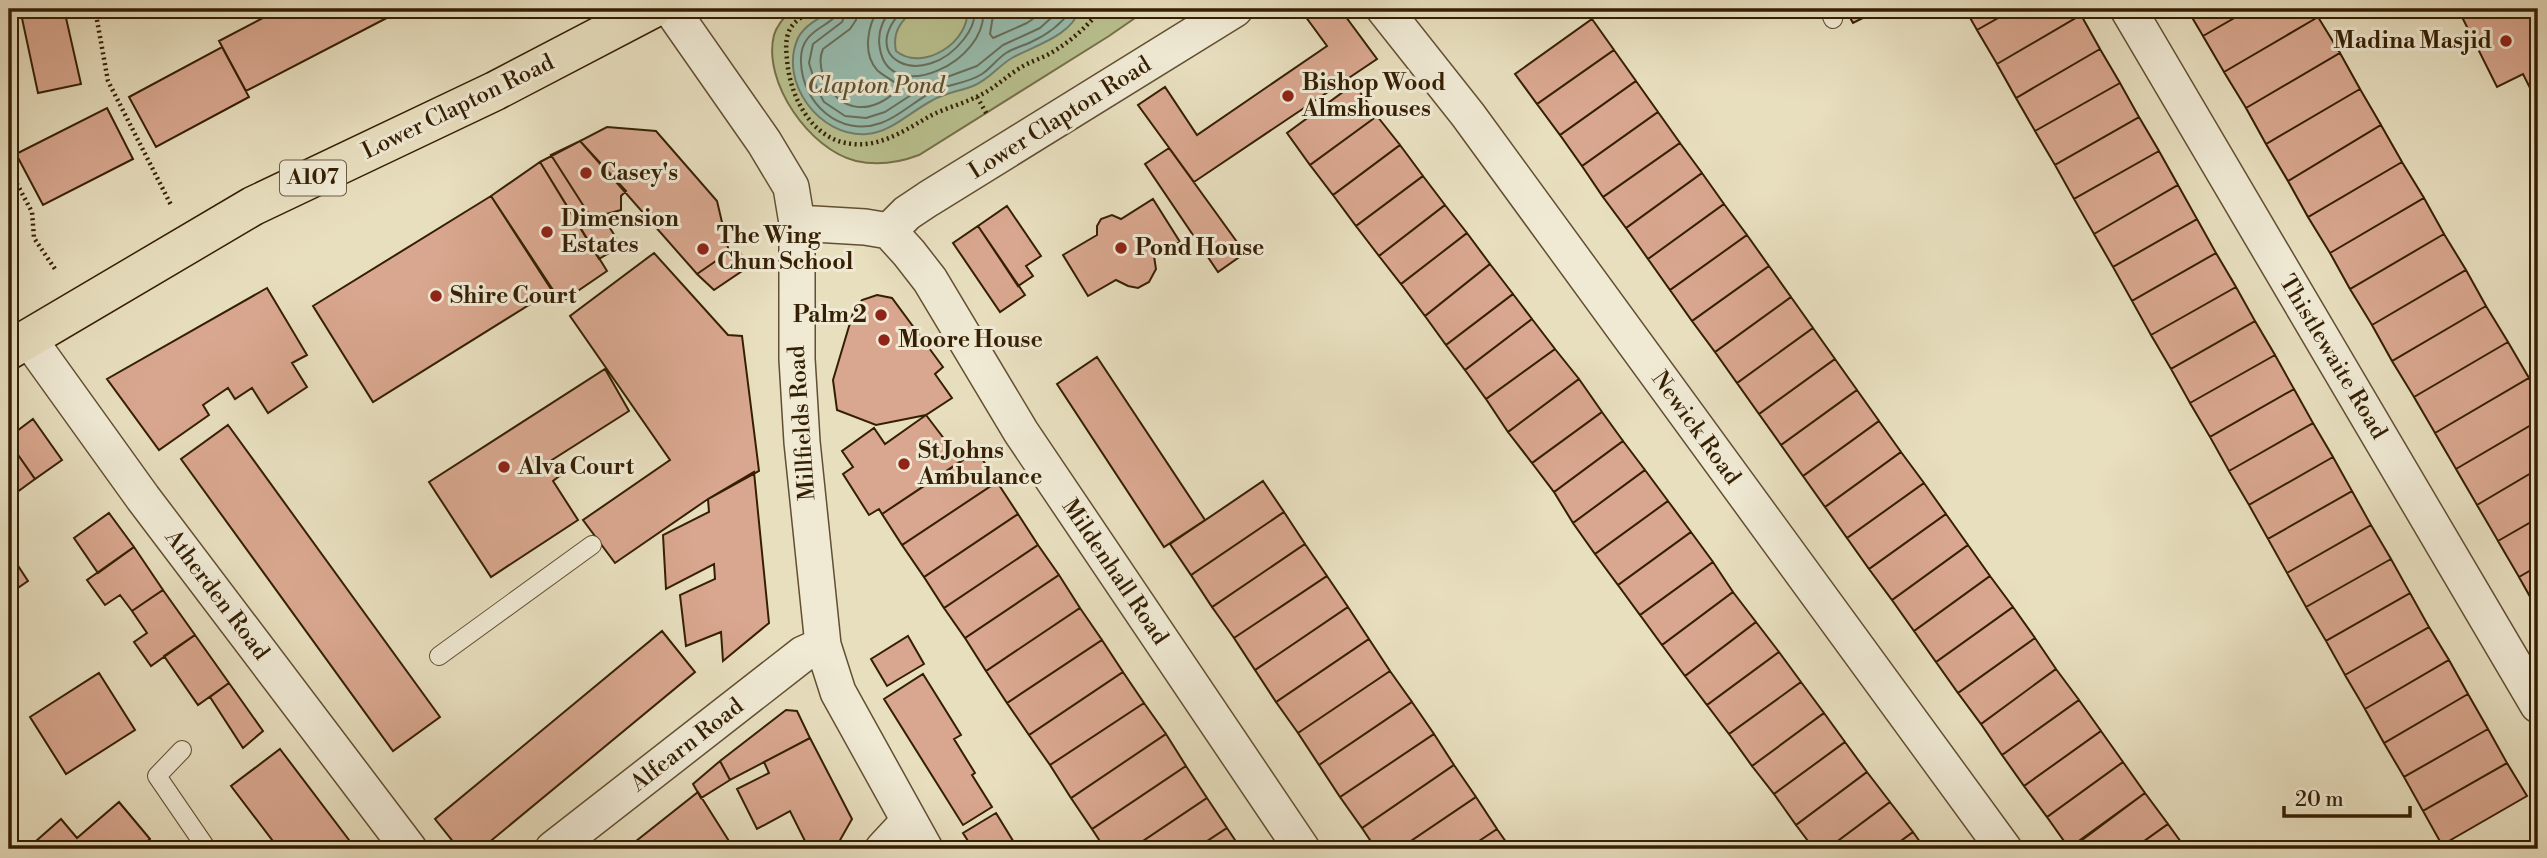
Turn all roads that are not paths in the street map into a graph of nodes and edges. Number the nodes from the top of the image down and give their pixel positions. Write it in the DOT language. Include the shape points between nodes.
graph roads {
  1 [pos="652,9"];
  2 [pos="671,9"];
  3 [pos="1235,9"];
  4 [pos="1384,9"];
  5 [pos="2128,9"];
  6 [pos="797,223"];
  7 [pos="889,231"];
  8 [pos="18,344"];
  9 [pos="592,545"];
  10 [pos="823,645"];
  11 [pos="439,656"];
  12 [pos="2538,705"];
  13 [pos="182,750"];
  14 [pos="917,835"];
  15 [pos="207,849"];
  16 [pos="409,849"];
  17 [pos="553,849"];
  18 [pos="883,849"];
  19 [pos="1302,849"];
  20 [pos="2004,849"];
  1 -- 8 [label="highway, Lower Clapton Road / A107" via="253,206"];
  2 -- 6 [label="street, Millfields Road" via="791,187"];
  3 -- 7 [label="street, Lower Clapton Road" via="917,206"];
  4 -- 20 [label="street, Newick Road" via="1468,115"];
  5 -- 12 [label="street, Thistlewaite Road"];
  6 -- 7 [label="street"];
  6 -- 10 [label="street, Millfields Road" via="799,400"];
  7 -- 19 [label="street, Mildenhall Road" via="930,280 1021,432"];
  8 -- 16 [label="street, Atherden Road" via="143,498"];
  9 -- 11 [label="lane"];
  10 -- 14 [label="street, Millfields Road" via="838,692"];
  10 -- 17 [label="street, Alfearn Road" via="803,654"];
  13 -- 15 [label="lane" via="157,776"];
  14 -- 18 [label="street"];
}
